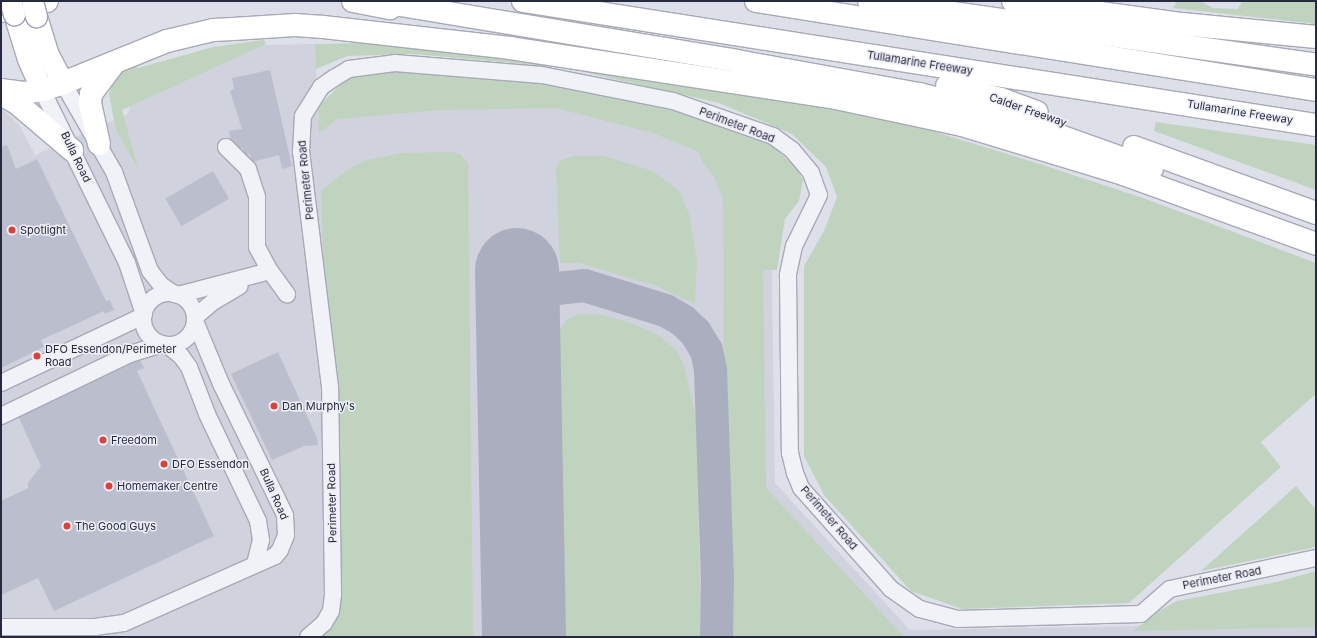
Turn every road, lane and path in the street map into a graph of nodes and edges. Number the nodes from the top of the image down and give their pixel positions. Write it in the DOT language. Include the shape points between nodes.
graph roads {
  1 [pos="353,1"];
  2 [pos="376,1"];
  3 [pos="523,1"];
  4 [pos="756,1"];
  5 [pos="869,1"];
  6 [pos="1013,1"];
  7 [pos="24,8"];
  8 [pos="1256,32"];
  9 [pos="732,34"];
  10 [pos="1316,37"];
  11 [pos="1316,42"];
  12 [pos="116,61"];
  13 [pos="1316,65"];
  14 [pos="63,82"];
  15 [pos="740,83"];
  16 [pos="1,90"];
  17 [pos="42,90"];
  18 [pos="1316,90"];
  19 [pos="1,94"];
  20 [pos="1316,125"];
  21 [pos="99,144"];
  22 [pos="226,147"];
  23 [pos="72,150"];
  24 [pos="1316,212"];
  25 [pos="1316,229"];
  26 [pos="1316,244"];
  27 [pos="266,273"];
  28 [pos="287,294"];
  29 [pos="176,295"];
  30 [pos="144,315"];
  31 [pos="195,319"];
  32 [pos="165,345"];
  33 [pos="1,383"];
  34 [pos="1,416"];
  35 [pos="1316,558"];
  36 [pos="255,564"];
  37 [pos="1,627"];
  38 [pos="308,637"];
  1 -- 15 [label="highway" via="609,53"];
  2 -- 25 [label="highway" via="919,94 1004,116"];
  3 -- 9 [label="highway, Tullamarine Freeway"];
  4 -- 18 [label="highway"];
  5 -- 13 [label="highway"];
  6 -- 8 [label="highway"];
  7 -- 14 [label="main road, Bulla Road"];
  7 -- 17 [label="main road, Bulla Road" via="28,59"];
  8 -- 10 [label="highway"];
  8 -- 11 [label="highway"];
  9 -- 20 [label="highway, Tullamarine Freeway"];
  9 -- 24 [label="highway, Calder Freeway" via="1001,99"];
  12 -- 14 [label="highway"];
  12 -- 15 [label="highway" via="167,41 212,30 295,26 510,48"];
  12 -- 21 [label="highway" via="91,94 90,103"];
  14 -- 17 [label="main road"];
  14 -- 21 [label="street, Bulla Road"];
  15 -- 26 [label="highway" via="836,98 962,125 1123,174"];
  16 -- 17 [label="highway" via="24,93"];
  17 -- 23 [label="street, Bulla Road"];
  19 -- 23 [label="highway" via="18,104"];
  21 -- 29 [label="street, Bulla Road" via="127,203 150,271 160,285"];
  22 -- 27 [label="street" via="241,160 252,178 257,197 257,247"];
  23 -- 30 [label="street, Bulla Road" via="127,263"];
  27 -- 28 [label="street"];
  27 -- 29 [label="street"];
  27 -- 31 [label="street" via="213,302"];
  29 -- 30 [label="street" via="158,296 147,306"];
  29 -- 31 [label="street" via="190,304"];
  30 -- 32 [label="street" via="148,334"];
  30 -- 33 [label="street"];
  31 -- 32 [label="street" via="186,339"];
  31 -- 36 [label="street, Bulla Road" via="222,386 285,515 286,535 280,550 275,556"];
  32 -- 34 [label="street" via="130,354"];
  32 -- 36 [label="street" via="181,356 189,367 207,414 258,521 261,540"];
  35 -- 38 [label="street, Perimeter Road" via="1170,589 1141,614 958,619 920,609 891,589 801,488 795,473 790,453 788,275 794,246 818,195 811,173 792,150 773,136 673,101 542,75 395,63 349,69 321,87 303,116 301,152 330,387 333,594 331,611 324,623"];
  36 -- 37 [label="street, Bulla Road" via="124,623 95,627"];
}
